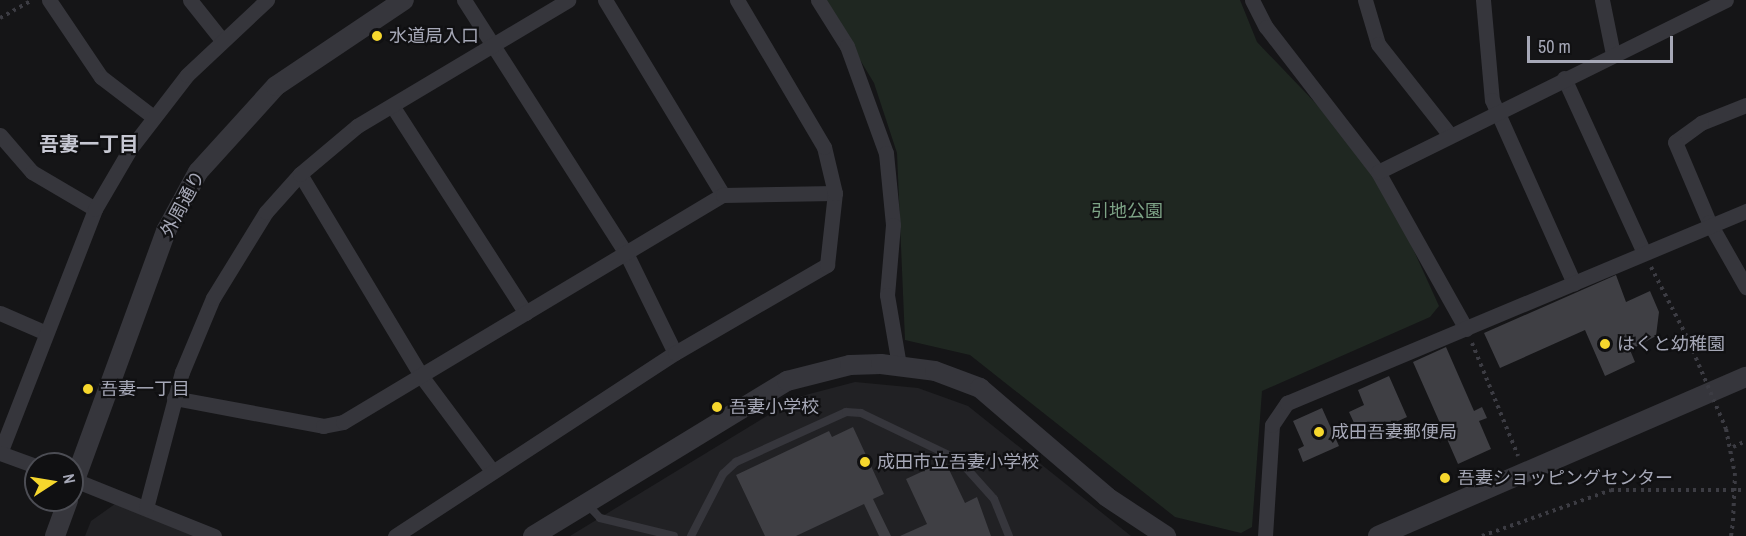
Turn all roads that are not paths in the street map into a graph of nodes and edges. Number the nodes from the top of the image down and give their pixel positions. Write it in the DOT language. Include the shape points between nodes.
graph roads {
  1 [pos="49,0"];
  2 [pos="190,0"];
  3 [pos="267,0"];
  4 [pos="404,0"];
  5 [pos="464,0"];
  6 [pos="568,0"];
  7 [pos="605,0"];
  8 [pos="737,0"];
  9 [pos="818,0"];
  10 [pos="1252,0"];
  11 [pos="1365,0"];
  12 [pos="1483,0"];
  13 [pos="1602,0"];
  14 [pos="1725,0"];
  15 [pos="221,39"];
  16 [pos="491,48"];
  17 [pos="1613,54"];
  18 [pos="1564,78"];
  19 [pos="1746,105"];
  20 [pos="393,107"];
  21 [pos="1496,110"];
  22 [pos="152,116"];
  23 [pos="1449,134"];
  24 [pos="0,135"];
  25 [pos="1378,172"];
  26 [pos="300,174"];
  27 [pos="835,193"];
  28 [pos="723,195"];
  29 [pos="95,209"];
  30 [pos="1746,211"];
  31 [pos="1709,222"];
  32 [pos="1644,253"];
  33 [pos="626,254"];
  34 [pos="1574,282"];
  35 [pos="1746,287"];
  36 [pos="0,313"];
  37 [pos="526,313"];
  38 [pos="1466,329"];
  39 [pos="46,333"];
  40 [pos="675,354"];
  41 [pos="898,365"];
  42 [pos="422,377"];
  43 [pos="1746,377"];
  44 [pos="174,398"];
  45 [pos="84,452"];
  46 [pos="0,453"];
  47 [pos="24,462"];
  48 [pos="492,471"];
  49 [pos="84,486"];
  50 [pos="586,503"];
  51 [pos="146,508"];
  52 [pos="64,512"];
  53 [pos="55,536"];
  54 [pos="214,536"];
  55 [pos="395,536"];
  56 [pos="533,536"];
  57 [pos="674,536"];
  58 [pos="691,536"];
  59 [pos="1009,536"];
  60 [pos="1166,536"];
  61 [pos="1265,536"];
  62 [pos="1378,536"];
  1 -- 22 [label="street" via="101,77"];
  2 -- 15 [label="street"];
  3 -- 15 [label="street"];
  4 -- 45 [label="street, 外周通り" via="276,86 198,172 166,231"];
  5 -- 16 [label="street"];
  6 -- 16 [label="street"];
  7 -- 28 [label="street"];
  8 -- 27 [label="street" via="824,147"];
  9 -- 41 [label="street" via="847,46 886,153 893,225 887,295"];
  10 -- 25 [label="street" via="1266,27"];
  11 -- 23 [label="street" via="1378,44"];
  12 -- 21 [label="street"];
  13 -- 17 [label="street"];
  14 -- 17 [label="street"];
  15 -- 22 [label="street"];
  16 -- 20 [label="street"];
  16 -- 33 [label="street"];
  17 -- 18 [label="street"];
  18 -- 21 [label="street"];
  18 -- 32 [label="street"];
  19 -- 31 [label="street" via="1701,123 1674,142"];
  20 -- 26 [label="street" via="357,126"];
  20 -- 37 [label="street"];
  21 -- 23 [label="street"];
  21 -- 34 [label="street"];
  22 -- 29 [label="street"];
  23 -- 25 [label="street"];
  24 -- 29 [label="street" via="32,172"];
  25 -- 38 [label="street"];
  26 -- 42 [label="street"];
  26 -- 44 [label="street" via="239,249 213,298"];
  27 -- 28 [label="street"];
  27 -- 40 [label="street" via="827,265"];
  28 -- 33 [label="street"];
  29 -- 39 [label="street"];
  30 -- 31 [label="street"];
  31 -- 32 [label="street"];
  31 -- 35 [label="street"];
  32 -- 34 [label="street"];
  33 -- 37 [label="street"];
  33 -- 40 [label="street"];
  34 -- 38 [label="street"];
  36 -- 39 [label="street"];
  37 -- 42 [label="street"];
  38 -- 61 [label="street" via="1279,409 1272,425"];
  39 -- 46 [label="street"];
  40 -- 48 [label="street"];
  41 -- 50 [label="street" via="850,365 787,381"];
  41 -- 60 [label="street" via="980,388 1107,497"];
  42 -- 44 [label="street" via="343,422 323,426"];
  42 -- 48 [label="street"];
  43 -- 62 [label="street"];
  44 -- 51 [label="street"];
  46 -- 47 [label="street"];
  48 -- 55 [label="street"];
  49 -- 51 [label="street"];
  50 -- 56 [label="street"];
  50 -- 57 [label="lane" via="600,518"];
  51 -- 54 [label="street"];
  52 -- 53 [label="street"];
  58 -- 59 [label="lane" via="723,474 736,462 846,412 861,413 959,460 994,499"];
}
